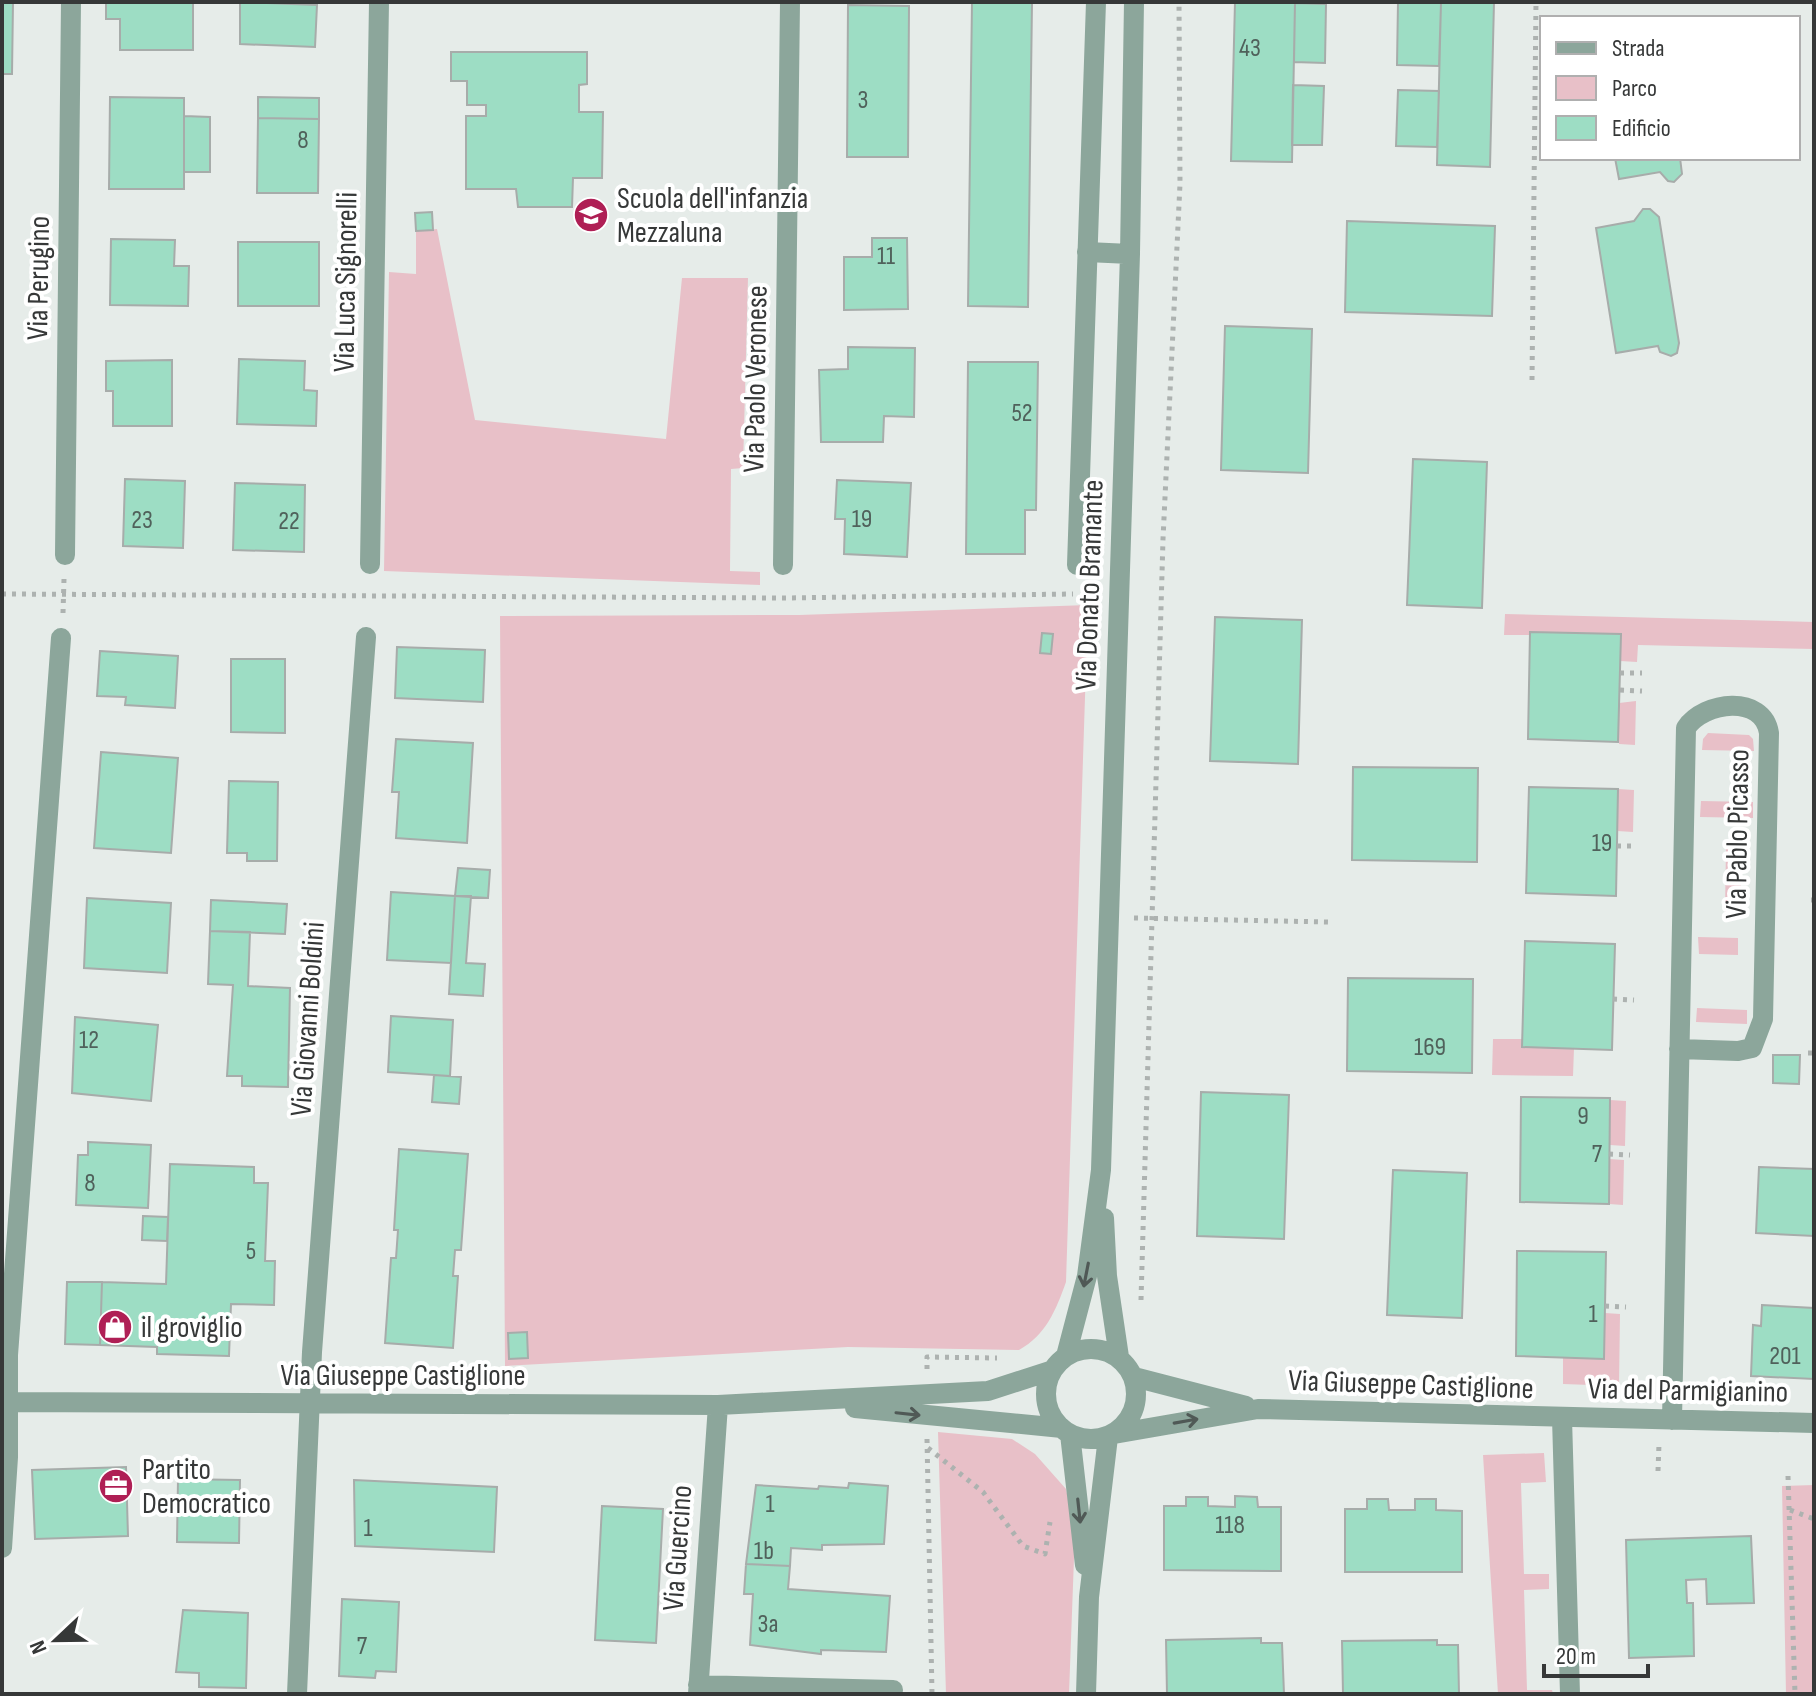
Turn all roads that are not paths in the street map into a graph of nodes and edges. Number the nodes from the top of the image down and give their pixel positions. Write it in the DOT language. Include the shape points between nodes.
graph roads {
  1 [pos="71,2"];
  2 [pos="379,2"];
  3 [pos="790,2"];
  4 [pos="1096,2"];
  5 [pos="1134,2"];
  6 [pos="1087,252"];
  7 [pos="1130,254"];
  8 [pos="65,555"];
  9 [pos="370,564"];
  10 [pos="783,565"];
  11 [pos="1077,565"];
  12 [pos="366,637"];
  13 [pos="61,638"];
  14 [pos="1679,1049"];
  15 [pos="1101,1170"];
  16 [pos="1119,1357"];
  17 [pos="1059,1363"];
  18 [pos="1134,1377"];
  19 [pos="5,1402"];
  20 [pos="803,1403"];
  21 [pos="310,1405"];
  22 [pos="718,1405"];
  23 [pos="1258,1409"];
  24 [pos="1562,1418"];
  25 [pos="1672,1420"];
  26 [pos="1814,1423"];
  27 [pos="1066,1431"];
  28 [pos="1111,1435"];
  29 [pos="2,1548"];
  30 [pos="1089,1597"];
  31 [pos="698,1690"];
  32 [pos="893,1690"];
  33 [pos="297,1694"];
  34 [pos="1086,1694"];
  35 [pos="1570,1694"];
  1 -- 8 [label="street, Via Perugino"];
  2 -- 9 [label="street, Via Luca Signorelli"];
  3 -- 10 [label="street, Via Paolo Veronese"];
  4 -- 6 [label="street"];
  5 -- 7 [label="street, Via Donato Bramante"];
  6 -- 7 [label="street"];
  6 -- 11 [label="street"];
  7 -- 15 [label="street, Via Donato Bramante"];
  12 -- 21 [label="street, Via Giovanni Boldini"];
  13 -- 19 [label="street"];
  14 -- 14 [label="street, Via Pablo Picasso" via="1686,728 1702,711 1715,707 1748,709 1768,722 1769,733 1761,1029 1752,1048"];
  14 -- 25 [label="street, Via Pablo Picasso"];
  15 -- 16 [label="street, Via Donato Bramante" via="1107,1276"];
  15 -- 17 [label="street, Via Donato Bramante, one-way" via="1087,1276"];
  16 -- 17 [label="street" via="1092,1348"];
  16 -- 18 [label="street"];
  17 -- 20 [label="street, Via Giuseppe Castiglione" via="988,1391"];
  17 -- 27 [label="street" via="1047,1400 1054,1420"];
  18 -- 23 [label="street, Via Giuseppe Castiglione"];
  18 -- 28 [label="street" via="1134,1409"];
  19 -- 21 [label="street, Via Giuseppe Castiglione"];
  19 -- 29 [label="street"];
  20 -- 22 [label="street, Via Giuseppe Castiglione"];
  20 -- 27 [label="street, Via Giuseppe Castiglione, one-way"];
  21 -- 22 [label="street, Via Giuseppe Castiglione"];
  21 -- 33 [label="street, Via Giovanni Boldini"];
  22 -- 31 [label="street, Via Guercino"];
  23 -- 24 [label="street, Via Giuseppe Castiglione"];
  28 -- 23 [label="street, Via Giuseppe Castiglione, one-way"];
  24 -- 25 [label="street, Via del Parmigianino"];
  24 -- 35 [label="street"];
  25 -- 26 [label="street, Via del Parmigianino"];
  27 -- 28 [label="street" via="1082,1439"];
  27 -- 30 [label="street, one-way"];
  28 -- 30 [label="street"];
  30 -- 34 [label="street"];
  31 -- 32 [label="street"];
}
